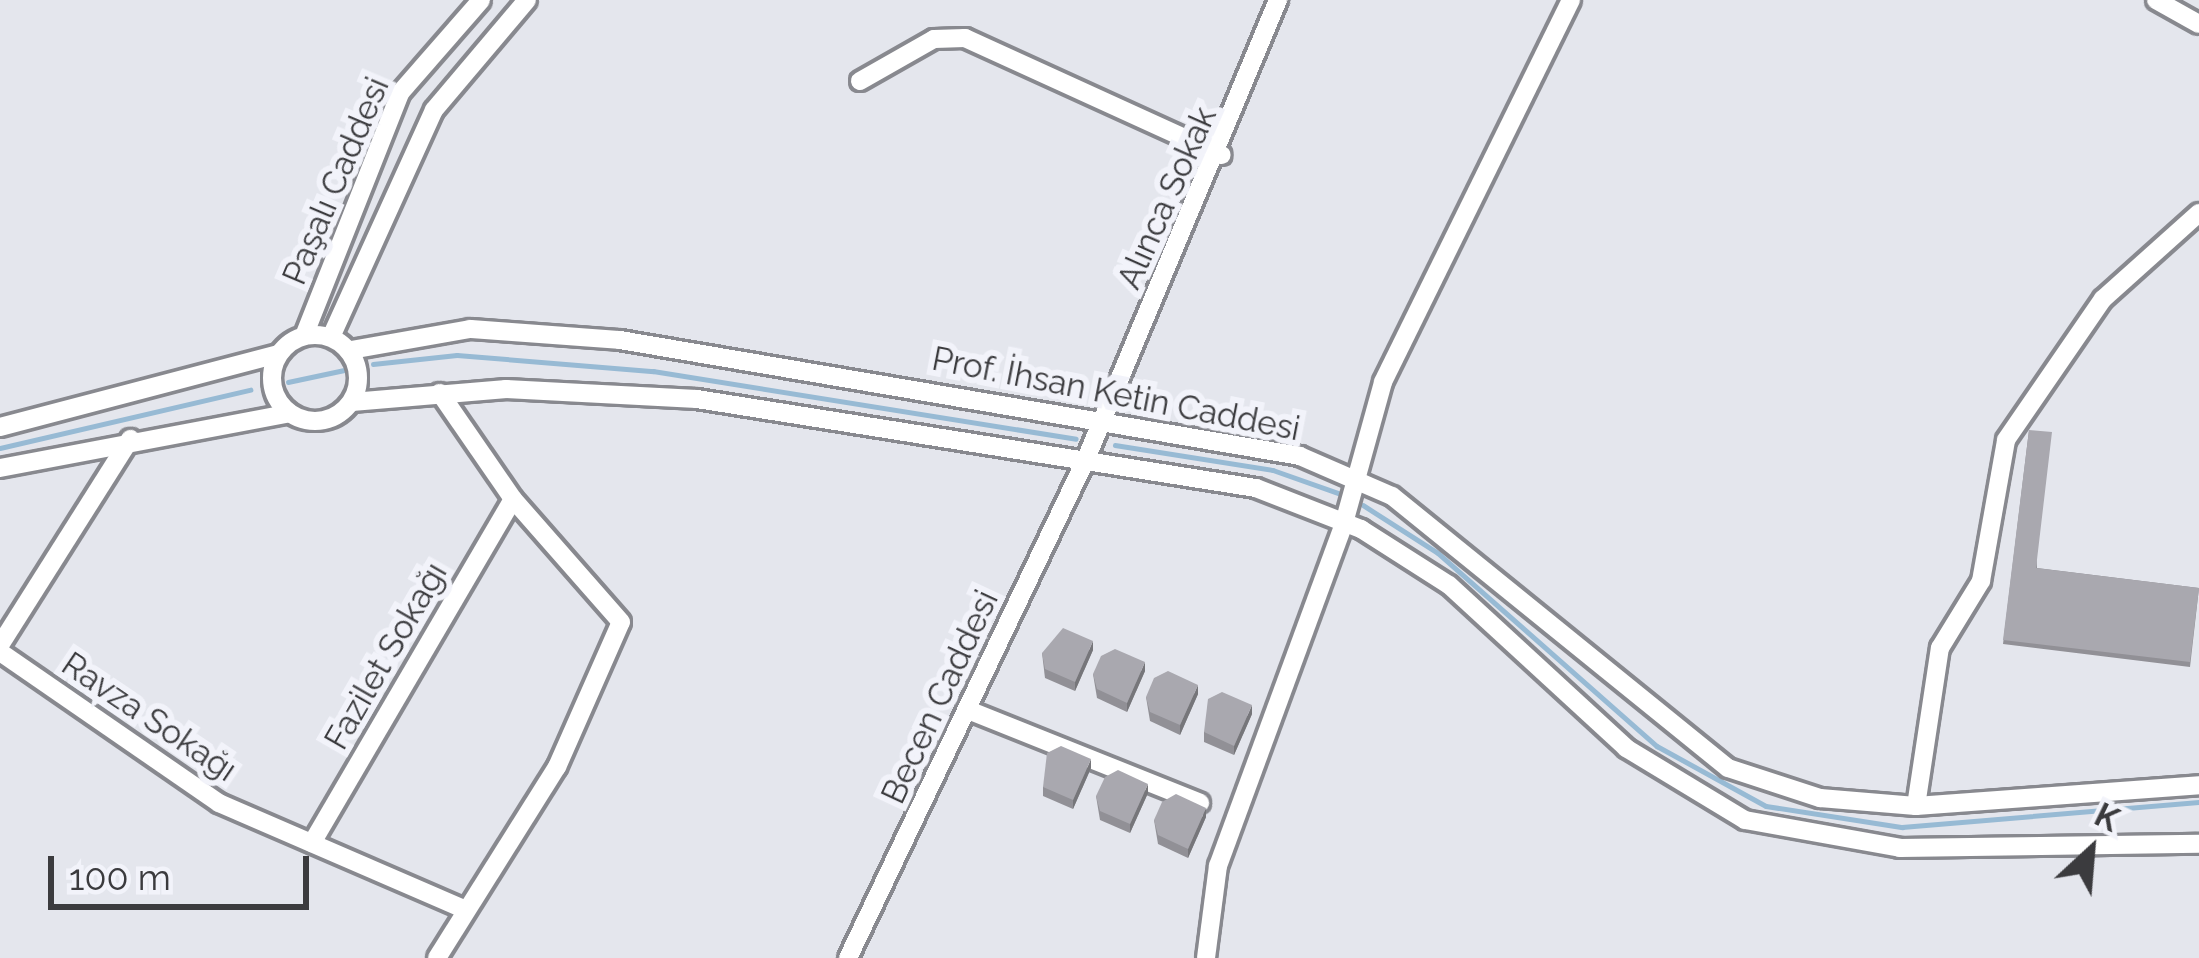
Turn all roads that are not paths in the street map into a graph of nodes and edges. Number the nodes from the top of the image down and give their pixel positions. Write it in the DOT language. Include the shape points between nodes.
graph roads {
  1 [pos="481,0"];
  2 [pos="527,0"];
  3 [pos="1278,0"];
  4 [pos="1570,0"];
  5 [pos="2156,0"];
  6 [pos="2199,24"];
  7 [pos="860,81"];
  8 [pos="1222,155"];
  9 [pos="2199,213"];
  10 [pos="304,337"];
  11 [pos="331,337"];
  12 [pos="351,350"];
  13 [pos="279,354"];
  14 [pos="440,393"];
  15 [pos="352,401"];
  16 [pos="290,413"];
  17 [pos="1102,418"];
  18 [pos="0,427"];
  19 [pos="130,439"];
  20 [pos="1086,459"];
  21 [pos="0,468"];
  22 [pos="1356,481"];
  23 [pos="513,500"];
  24 [pos="1344,523"];
  25 [pos="0,648"];
  26 [pos="968,710"];
  27 [pos="2199,785"];
  28 [pos="1199,803"];
  29 [pos="1916,806"];
  30 [pos="312,843"];
  31 [pos="2199,844"];
  32 [pos="466,910"];
  33 [pos="437,958"];
  34 [pos="848,958"];
  35 [pos="1206,958"];
  1 -- 10 [label="street, Paşalı Caddesi" via="400,93"];
  2 -- 11 [label="street, Paşalı Caddesi" via="434,110"];
  3 -- 8 [label="street, Alınca Sokak"];
  4 -- 22 [label="street" via="1391,364"];
  5 -- 6 [label="street"];
  7 -- 8 [label="street" via="934,39 965,38"];
  8 -- 17 [label="street, Alınca Sokak"];
  9 -- 29 [label="street" via="2103,299 2006,440 1982,581 1940,648"];
  10 -- 11 [label="street"];
  10 -- 13 [label="street"];
  11 -- 12 [label="street"];
  12 -- 15 [label="street"];
  12 -- 17 [label="street, Prof. İhsan Ketin Caddesi" via="470,329 620,340"];
  13 -- 16 [label="street" via="270,389"];
  13 -- 18 [label="street"];
  14 -- 15 [label="street, Prof. İhsan Ketin Caddesi"];
  14 -- 20 [label="street, Prof. İhsan Ketin Caddesi" via="697,399"];
  14 -- 23 [label="street"];
  15 -- 16 [label="street" via="323,419"];
  16 -- 19 [label="street"];
  17 -- 20 [label="street, Alınca Sokak"];
  17 -- 22 [label="street, Prof. İhsan Ketin Caddesi" via="1300,456"];
  19 -- 21 [label="street"];
  19 -- 25 [label="street"];
  20 -- 24 [label="street, Prof. İhsan Ketin Caddesi" via="1256,488"];
  20 -- 26 [label="street, Becen Caddesi"];
  22 -- 24 [label="street"];
  22 -- 29 [label="street, Prof. İhsan Ketin Caddesi" via="1478,559 1649,713 1728,768 1820,798"];
  23 -- 30 [label="street, Fazilet Sokağı"];
  23 -- 32 [label="street" via="621,622 557,766"];
  24 -- 31 [label="street, Prof. İhsan Ketin Caddesi" via="1449,585 1626,748 1745,820 1900,848"];
  24 -- 35 [label="street" via="1218,866"];
  25 -- 30 [label="street, Ravza Sokağı" via="218,803"];
  26 -- 28 [label="street"];
  26 -- 34 [label="street, Becen Caddesi"];
  27 -- 29 [label="street, Prof. İhsan Ketin Caddesi"];
  30 -- 32 [label="street, Ravza Sokağı"];
  32 -- 33 [label="street"];
}
